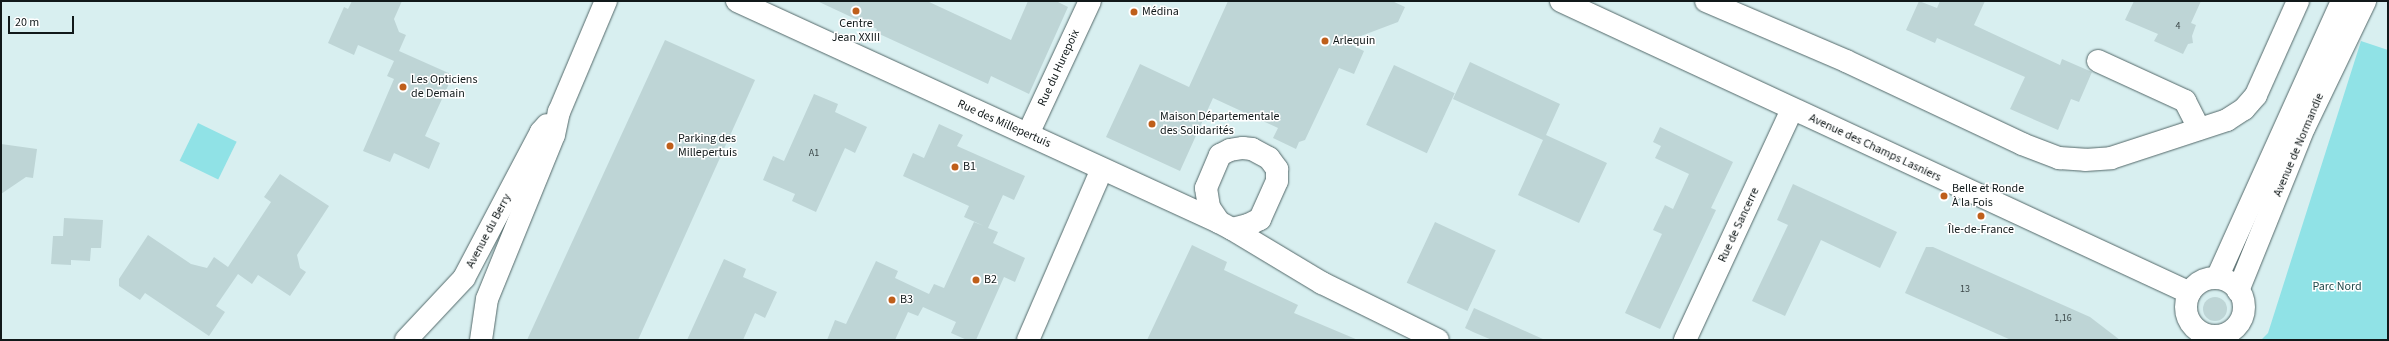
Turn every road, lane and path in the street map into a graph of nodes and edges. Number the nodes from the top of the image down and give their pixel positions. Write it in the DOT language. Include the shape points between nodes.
graph roads {
  1 [pos="606,1"];
  2 [pos="737,1"];
  3 [pos="1090,1"];
  4 [pos="1561,1"];
  5 [pos="1706,1"];
  6 [pos="2298,1"];
  7 [pos="2342,1"];
  8 [pos="2365,1"];
  9 [pos="2098,61"];
  10 [pos="1792,110"];
  11 [pos="559,112"];
  12 [pos="2199,129"];
  13 [pos="1028,134"];
  14 [pos="1102,169"];
  15 [pos="2217,278"];
  16 [pos="2238,291"];
  17 [pos="2190,293"];
  18 [pos="2187,331"];
  19 [pos="2209,338"];
  20 [pos="406,340"];
  21 [pos="481,340"];
  22 [pos="1028,340"];
  23 [pos="1438,340"];
  24 [pos="1686,340"];
  1 -- 11 [label="street, Avenue du Berry"];
  2 -- 13 [label="street, Rue des Millepertuis"];
  3 -- 13 [label="street, Rue du Hurepoix"];
  4 -- 10 [label="street, Avenue des Champs Lasniers"];
  5 -- 12 [label="street" via="1846,61 2022,144 2059,158 2111,158"];
  6 -- 12 [label="street" via="2256,95 2244,109 2227,120"];
  7 -- 15 [label="street, Avenue de Normandie"];
  8 -- 16 [label="street, Avenue de Normandie" via="2304,128"];
  9 -- 12 [label="street" via="2185,101"];
  10 -- 17 [label="street, Avenue des Champs Lasniers"];
  10 -- 24 [label="street, Rue de Sancerre"];
  11 -- 20 [label="street, Avenue du Berry" via="541,132 464,278"];
  11 -- 21 [label="street, Avenue du Berry" via="554,135 487,299"];
  13 -- 14 [label="street, Rue des Millepertuis"];
  14 -- 22 [label="street"];
  14 -- 23 [label="street, Rue des Millepertuis" via="1226,225 1322,283"];
  15 -- 16 [label="street" via="2226,280"];
  15 -- 17 [label="street" via="2201,282"];
  16 -- 19 [label="street" via="2243,300 2241,318 2228,333"];
  17 -- 18 [label="street" via="2186,307"];
  18 -- 19 [label="street" via="2202,333"];
}
